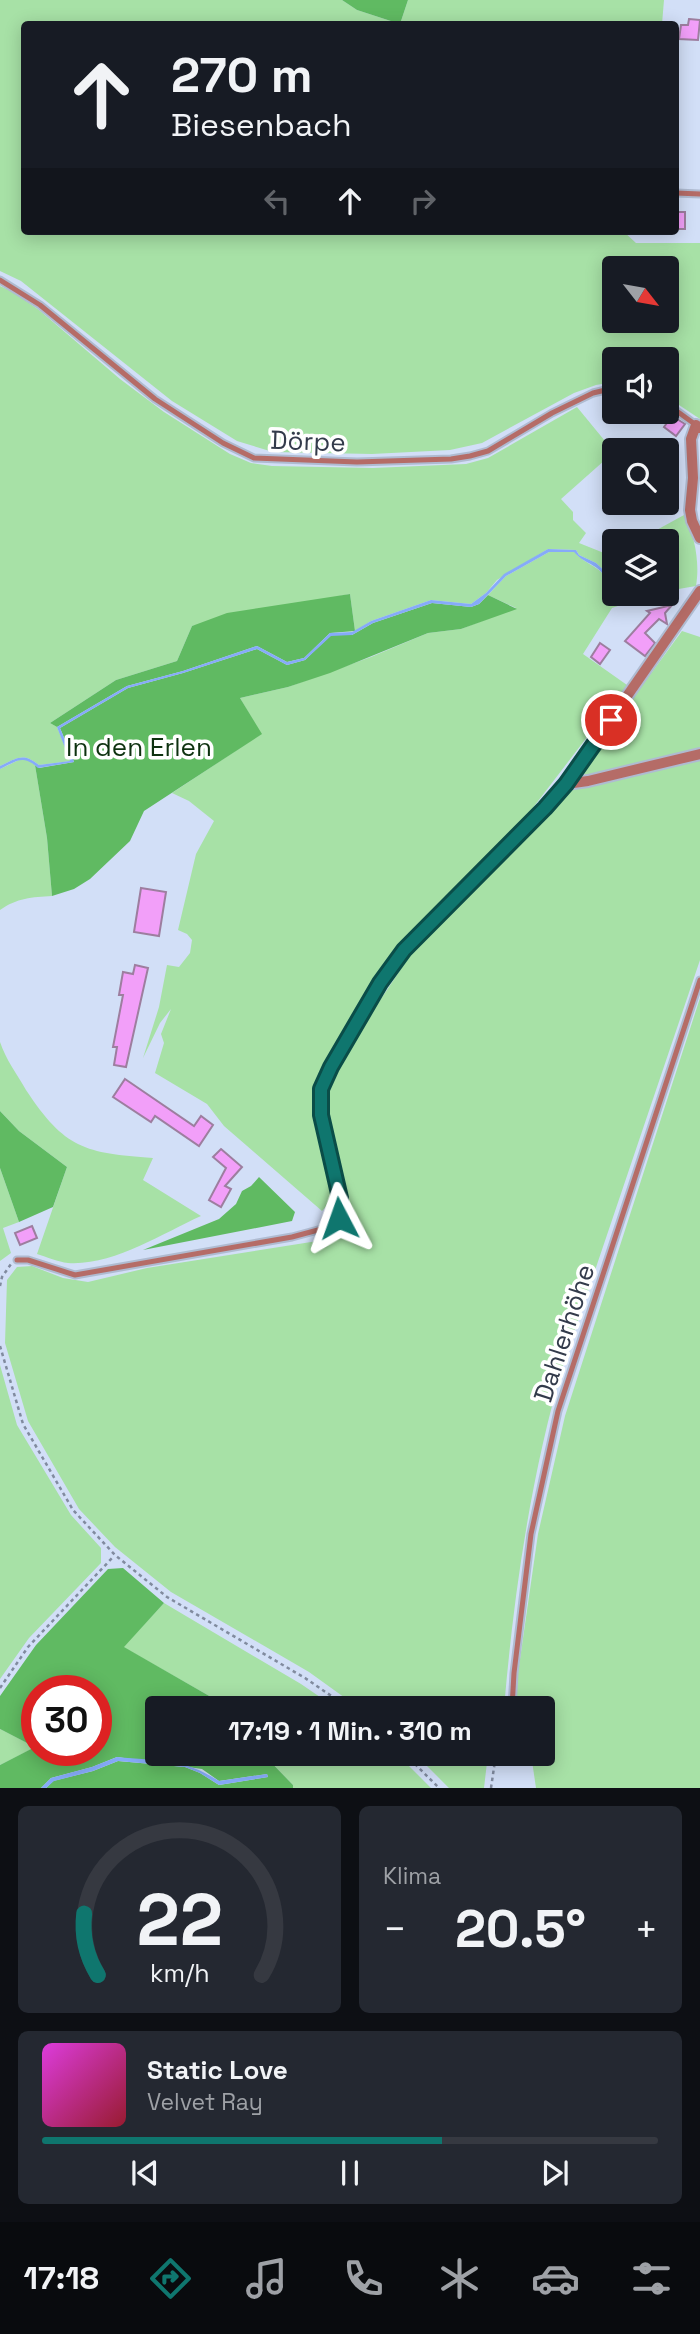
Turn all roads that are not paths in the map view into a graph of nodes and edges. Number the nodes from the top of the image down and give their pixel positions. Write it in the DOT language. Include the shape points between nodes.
graph roads {
  1 [pos="679,193"];
  2 [pos="700,194"];
  3 [pos="0,280"];
  4 [pos="602,391"];
  5 [pos="679,413"];
  6 [pos="698,426"];
  7 [pos="700,538"];
  8 [pos="700,591"];
  9 [pos="700,754"];
  10 [pos="566,784"];
  11 [pos="700,980"];
  12 [pos="329,1227"];
  13 [pos="17,1260"];
  14 [pos="513,1696"];
  1 -- 2 [label="lane"];
  3 -- 4 [label="lane, Dörpe" via="40,305 155,399 254,458 357,462 470,456"];
  5 -- 6 [label="lane"];
  6 -- 7 [label="street" via="691,439 690,510"];
  8 -- 10 [label="street"];
  9 -- 10 [label="street"];
  10 -- 12 [label="street" via="404,950 331,1067 321,1089 321,1115 340,1198 339,1218"];
  11 -- 14 [label="lane, Dahlerhöhe" via="558,1411 531,1534"];
  12 -- 13 [label="lane" via="75,1275"];
}
